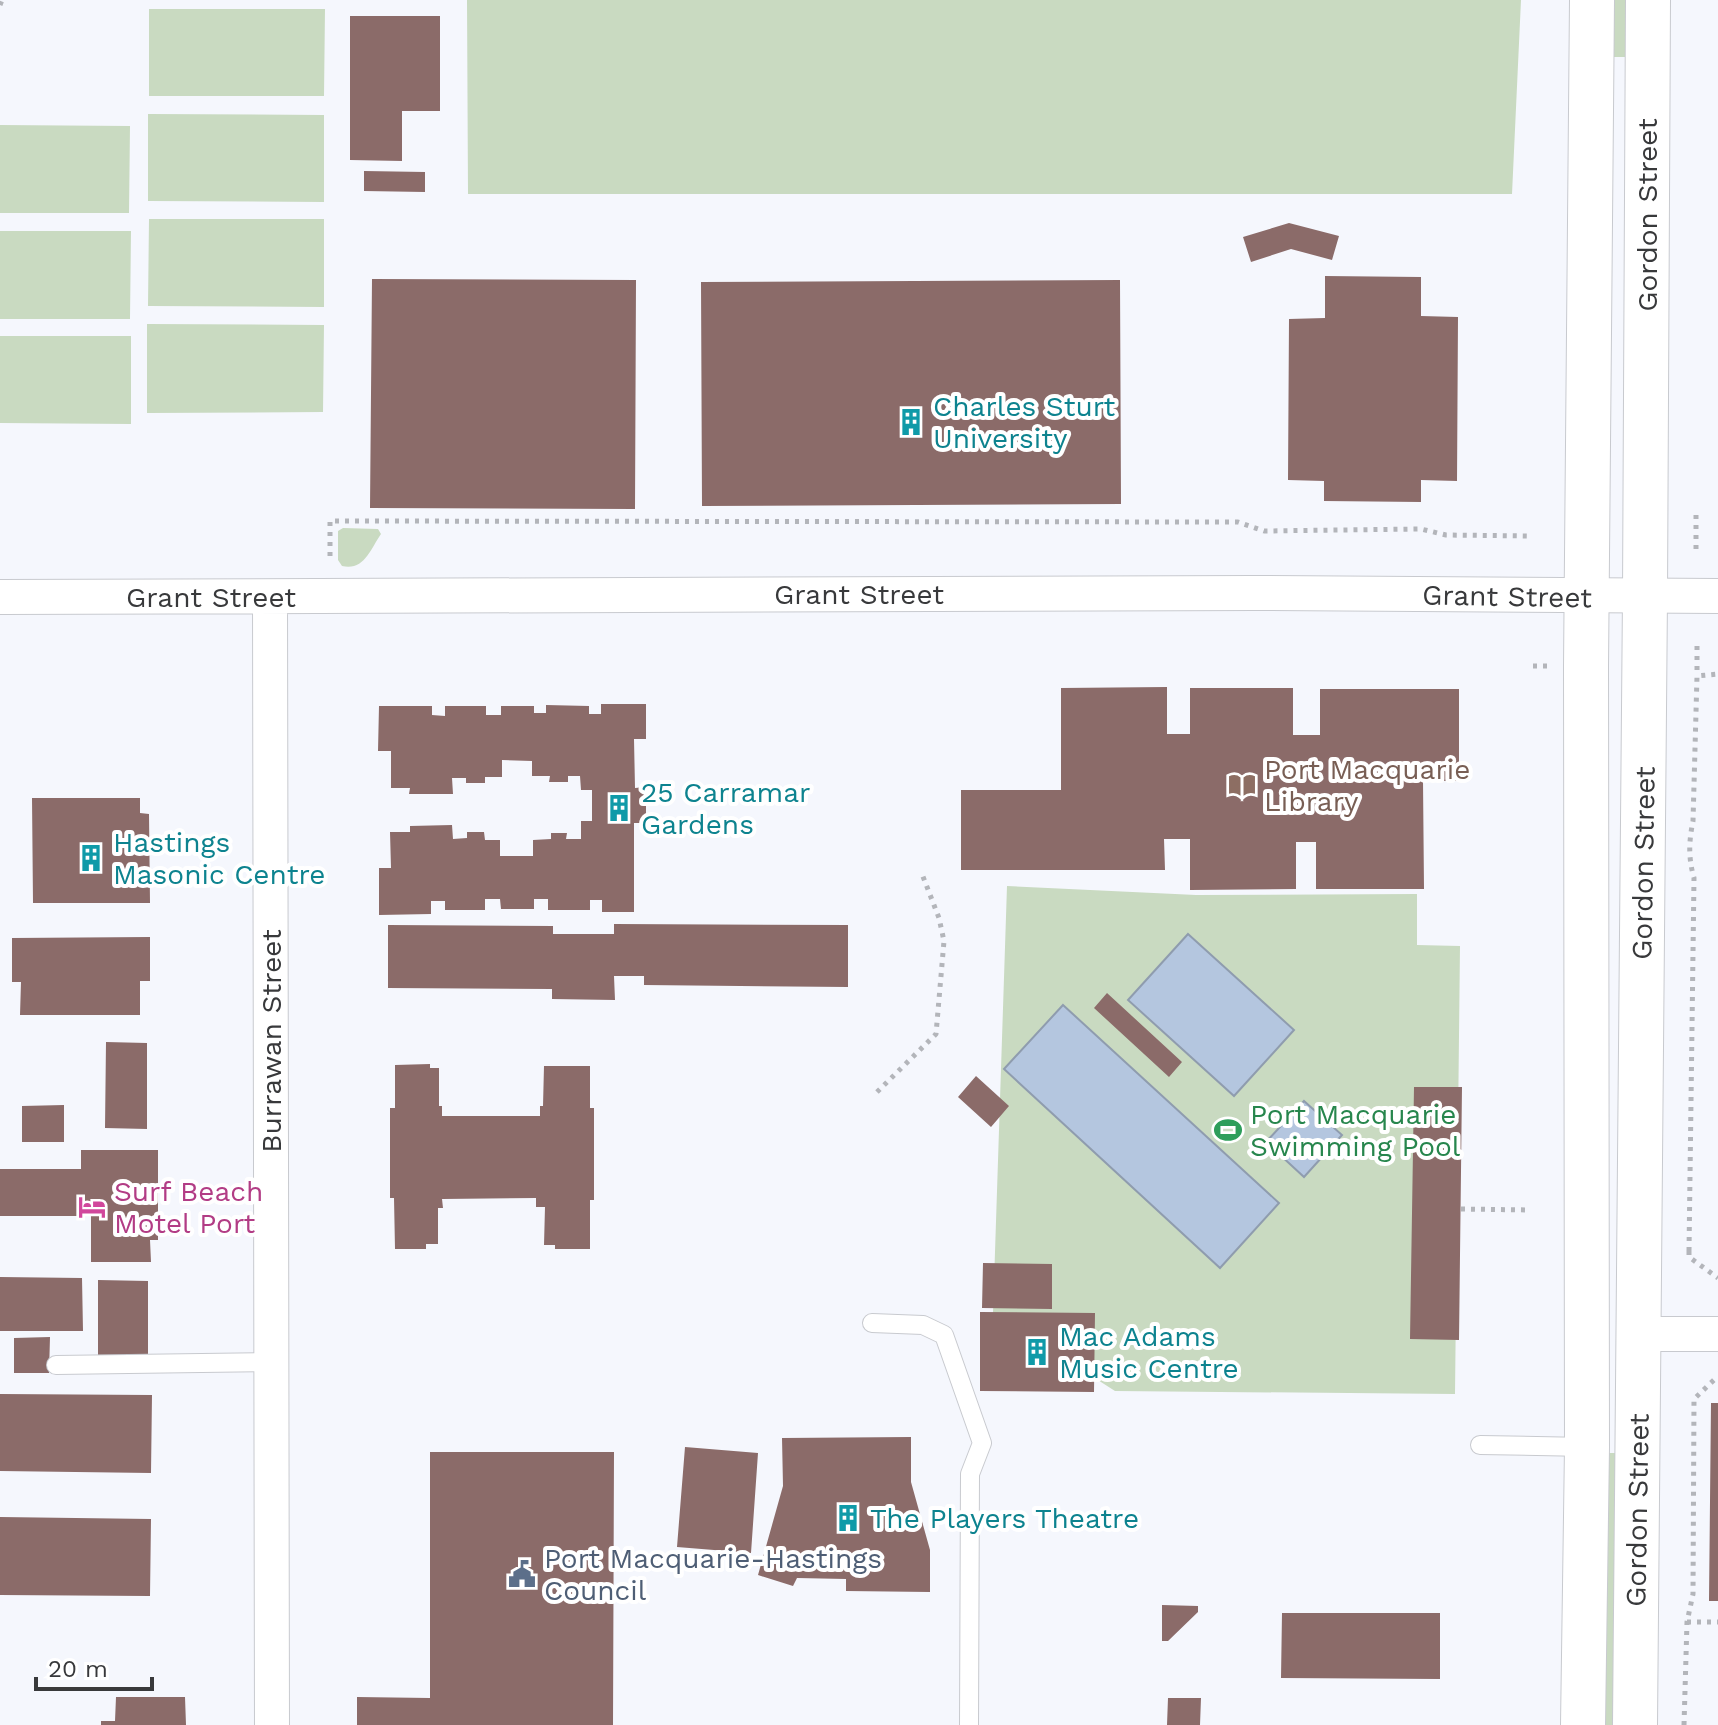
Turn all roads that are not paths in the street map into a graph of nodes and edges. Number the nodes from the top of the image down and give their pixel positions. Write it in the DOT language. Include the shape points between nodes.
graph roads {
  1 [pos="1592,0"];
  2 [pos="1648,0"];
  3 [pos="1645,596"];
  4 [pos="1718,596"];
  5 [pos="0,597"];
  6 [pos="270,597"];
  7 [pos="1586,597"];
  8 [pos="872,1323"];
  9 [pos="1639,1334"];
  10 [pos="1718,1334"];
  11 [pos="272,1362"];
  12 [pos="56,1365"];
  13 [pos="1480,1445"];
  14 [pos="1587,1447"];
  15 [pos="272,1725"];
  16 [pos="969,1725"];
  17 [pos="1583,1725"];
  18 [pos="1635,1725"];
  1 -- 7 [label="main road, Gordon Street"];
  2 -- 3 [label="main road, Gordon Street"];
  3 -- 4 [label="street, Grant Street"];
  3 -- 7 [label="street, Grant Street"];
  3 -- 9 [label="main road, Gordon Street"];
  5 -- 6 [label="street, Grant Street"];
  6 -- 7 [label="street, Grant Street"];
  6 -- 11 [label="street, Burrawan Street"];
  7 -- 14 [label="main road, Gordon Street"];
  8 -- 16 [label="lane" via="923,1325 944,1335 982,1443 970,1474"];
  9 -- 10 [label="street"];
  9 -- 18 [label="main road, Gordon Street"];
  11 -- 12 [label="lane"];
  11 -- 15 [label="street, Burrawan Street"];
  13 -- 14 [label="lane"];
  14 -- 17 [label="main road, Gordon Street"];
}
